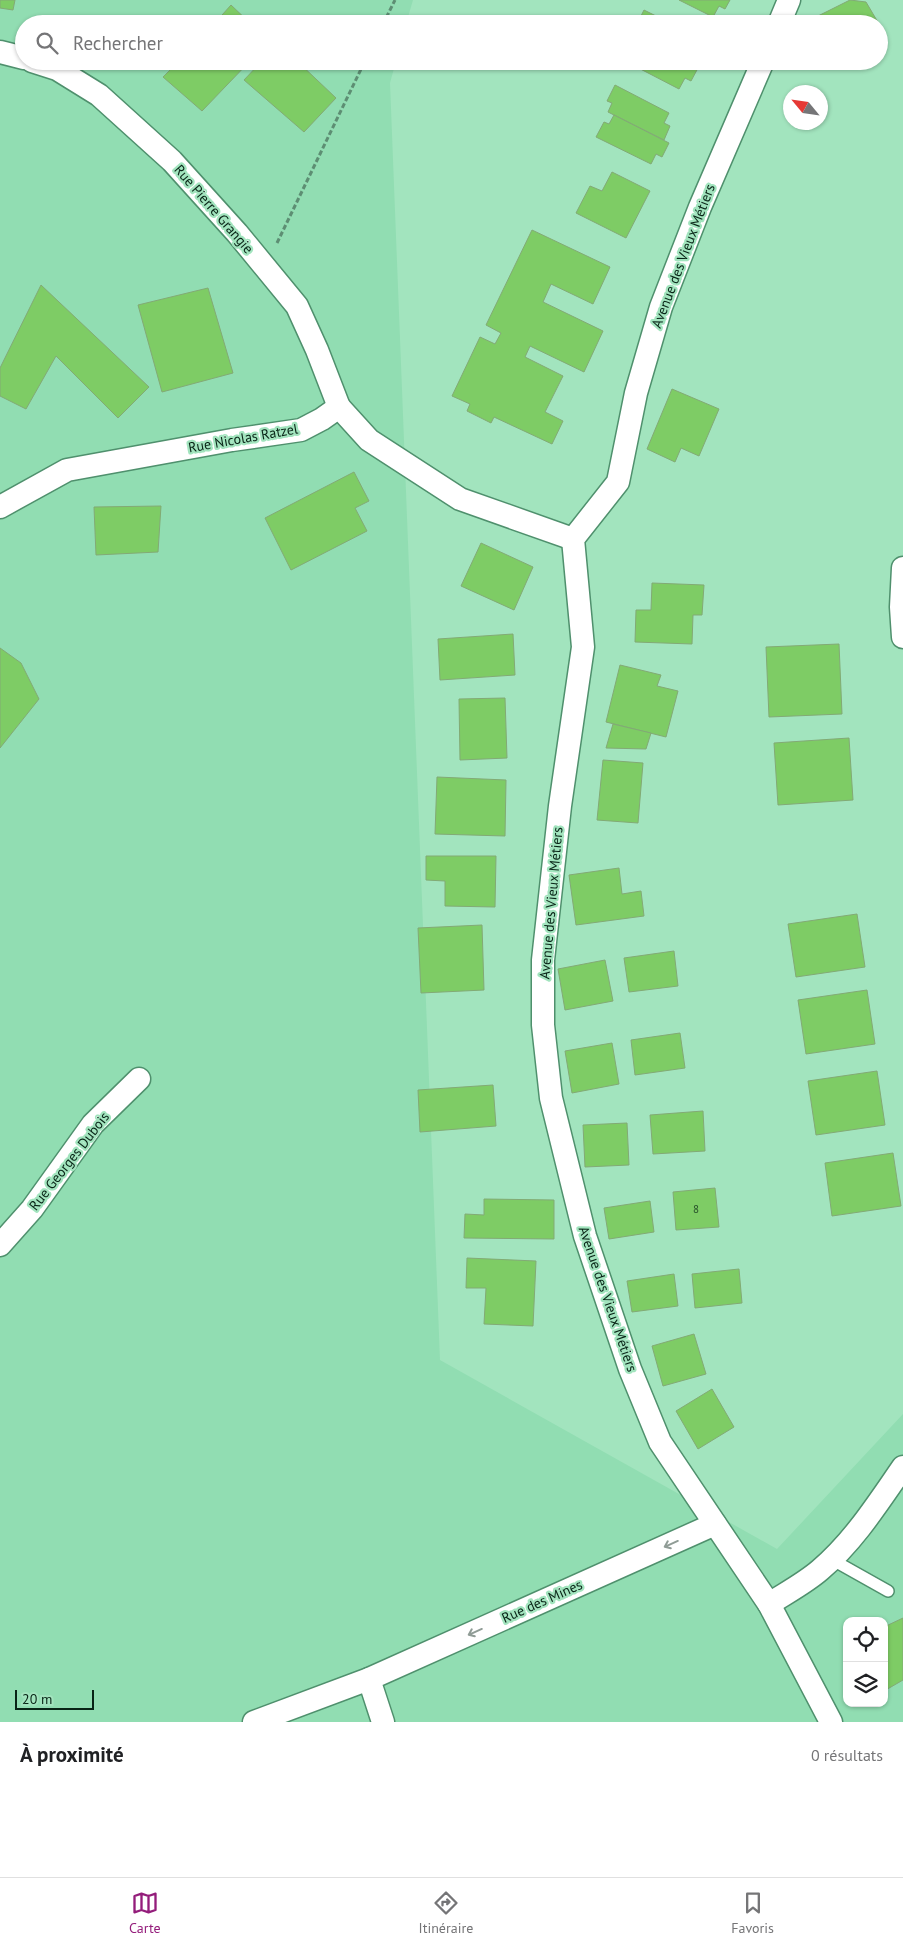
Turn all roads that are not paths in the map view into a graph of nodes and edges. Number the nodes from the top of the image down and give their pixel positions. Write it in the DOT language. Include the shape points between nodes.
graph roads {
  1 [pos="789,0"];
  2 [pos="783,15"];
  3 [pos="0,52"];
  4 [pos="15,56"];
  5 [pos="57,70"];
  6 [pos="759,70"];
  7 [pos="339,407"];
  8 [pos="1,505"];
  9 [pos="573,540"];
  10 [pos="903,568"];
  11 [pos="903,637"];
  12 [pos="139,1079"];
  13 [pos="0,1245"];
  14 [pos="903,1467"];
  15 [pos="715,1524"];
  16 [pos="832,1559"];
  17 [pos="888,1591"];
  18 [pos="768,1604"];
  19 [pos="369,1679"];
  20 [pos="254,1722"];
  21 [pos="383,1722"];
  22 [pos="831,1722"];
  1 -- 2 [label="street"];
  3 -- 4 [label="street"];
  5 -- 7 [label="street, Rue Pierre Grangie" via="99,95 172,161 237,232 297,306"];
  6 -- 9 [label="street, Avenue des Vieux Métiers" via="661,307 636,393 618,482"];
  7 -- 8 [label="street, Rue Nicolas Ratzel" via="301,430 66,470"];
  7 -- 9 [label="street" via="370,440 460,499"];
  9 -- 15 [label="street, Avenue des Vieux Métiers" via="583,646 560,806 543,960 543,1025 551,1098 585,1236 630,1369 660,1442"];
  10 -- 11 [label="street"];
  12 -- 13 [label="street, Rue Georges Dubois" via="93,1124 32,1209"];
  14 -- 16 [label="street"];
  15 -- 18 [label="street, Avenue des Vieux Métiers"];
  15 -- 19 [label="street, Rue des Mines, one-way"];
  16 -- 17 [label="lane"];
  16 -- 18 [label="street" via="802,1584"];
  18 -- 22 [label="street, Avenue des Vieux Métiers"];
  19 -- 20 [label="street, Rue des Mines"];
  19 -- 21 [label="street"];
}
